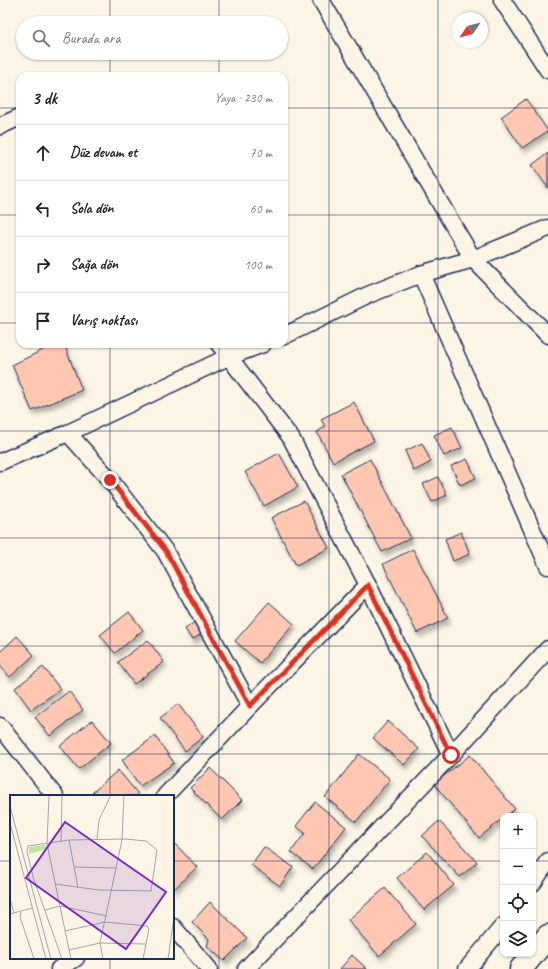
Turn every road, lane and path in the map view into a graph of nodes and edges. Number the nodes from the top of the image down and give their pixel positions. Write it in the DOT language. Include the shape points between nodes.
graph roads {
  1 [pos="320,0"];
  2 [pos="502,0"];
  3 [pos="548,70"];
  4 [pos="16,120"];
  5 [pos="0,126"];
  6 [pos="548,228"];
  7 [pos="472,258"];
  8 [pos="421,274"];
  9 [pos="288,334"];
  10 [pos="548,335"];
  11 [pos="222,348"];
  12 [pos="252,348"];
  13 [pos="228,357"];
  14 [pos="68,433"];
  15 [pos="0,462"];
  16 [pos="548,566"];
  17 [pos="368,585"];
  18 [pos="548,649"];
  19 [pos="250,706"];
  20 [pos="0,726"];
  21 [pos="451,755"];
  22 [pos="54,795"];
  23 [pos="166,795"];
  24 [pos="548,861"];
  25 [pos="536,879"];
  26 [pos="174,928"];
  27 [pos="500,930"];
  28 [pos="548,936"];
  29 [pos="74,959"];
  30 [pos="59,969"];
  31 [pos="209,969"];
  32 [pos="246,969"];
  33 [pos="467,969"];
  34 [pos="521,969"];
  1 -- 7 [label="street"];
  2 -- 3 [label="street"];
  4 -- 5 [label="street"];
  6 -- 7 [label="street"];
  7 -- 8 [label="street"];
  7 -- 10 [label="street"];
  8 -- 9 [label="street" via="368,295"];
  8 -- 16 [label="street"];
  11 -- 13 [label="street"];
  12 -- 13 [label="street"];
  13 -- 14 [label="street"];
  13 -- 17 [label="street" via="291,438"];
  14 -- 15 [label="street"];
  14 -- 19 [label="street" via="110,480 166,551"];
  17 -- 19 [label="street"];
  17 -- 21 [label="street"];
  18 -- 21 [label="street"];
  19 -- 23 [label="street"];
  20 -- 22 [label="street"];
  21 -- 32 [label="street"];
  24 -- 25 [label="street"];
  26 -- 31 [label="street"];
  27 -- 33 [label="street"];
  28 -- 34 [label="main road"];
  29 -- 30 [label="street"];
}
